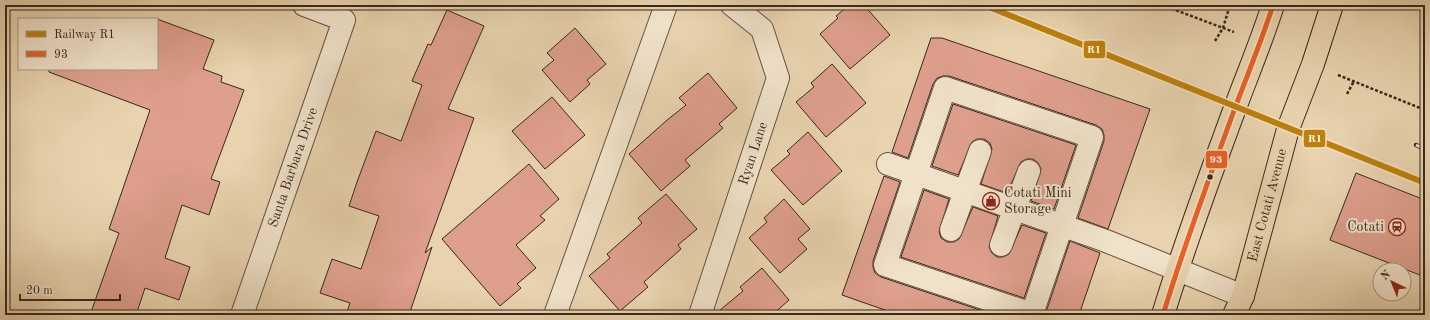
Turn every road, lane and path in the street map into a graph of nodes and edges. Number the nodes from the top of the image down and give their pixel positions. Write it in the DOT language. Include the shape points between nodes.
graph roads {
  1 [pos="304,5"];
  2 [pos="666,5"];
  3 [pos="732,5"];
  4 [pos="1230,5"];
  5 [pos="1273,5"];
  6 [pos="1332,5"];
  7 [pos="1216,41"];
  8 [pos="1339,75"];
  9 [pos="1354,81"];
  10 [pos="1347,94"];
  11 [pos="1425,110"];
  12 [pos="980,151"];
  13 [pos="888,164"];
  14 [pos="1029,171"];
  15 [pos="916,174"];
  16 [pos="965,191"];
  17 [pos="1015,209"];
  18 [pos="1062,225"];
  19 [pos="951,230"];
  20 [pos="1001,245"];
  21 [pos="1177,269"];
  22 [pos="1238,305"];
  23 [pos="242,315"];
  24 [pos="555,315"];
  25 [pos="700,315"];
  26 [pos="1163,315"];
  1 -- 23 [label="street, Santa Barbara Drive" via="344,20"];
  2 -- 24 [label="street"];
  3 -- 25 [label="street, Ryan Lane" via="762,29 778,78"];
  4 -- 7 [label="path"];
  5 -- 21 [label="main road"];
  6 -- 22 [label="main road, East Cotati Avenue" via="1288,129"];
  8 -- 9 [label="path"];
  9 -- 10 [label="path"];
  9 -- 11 [label="path"];
  12 -- 16 [label="street"];
  13 -- 15 [label="street"];
  14 -- 17 [label="street"];
  15 -- 16 [label="street"];
  15 -- 18 [label="street" via="945,88 1092,137"];
  15 -- 18 [label="street" via="885,264 1032,314"];
  16 -- 17 [label="street"];
  16 -- 19 [label="street"];
  17 -- 18 [label="street"];
  17 -- 20 [label="street"];
  18 -- 21 [label="street"];
  21 -- 22 [label="street"];
  21 -- 26 [label="main road"];
}
